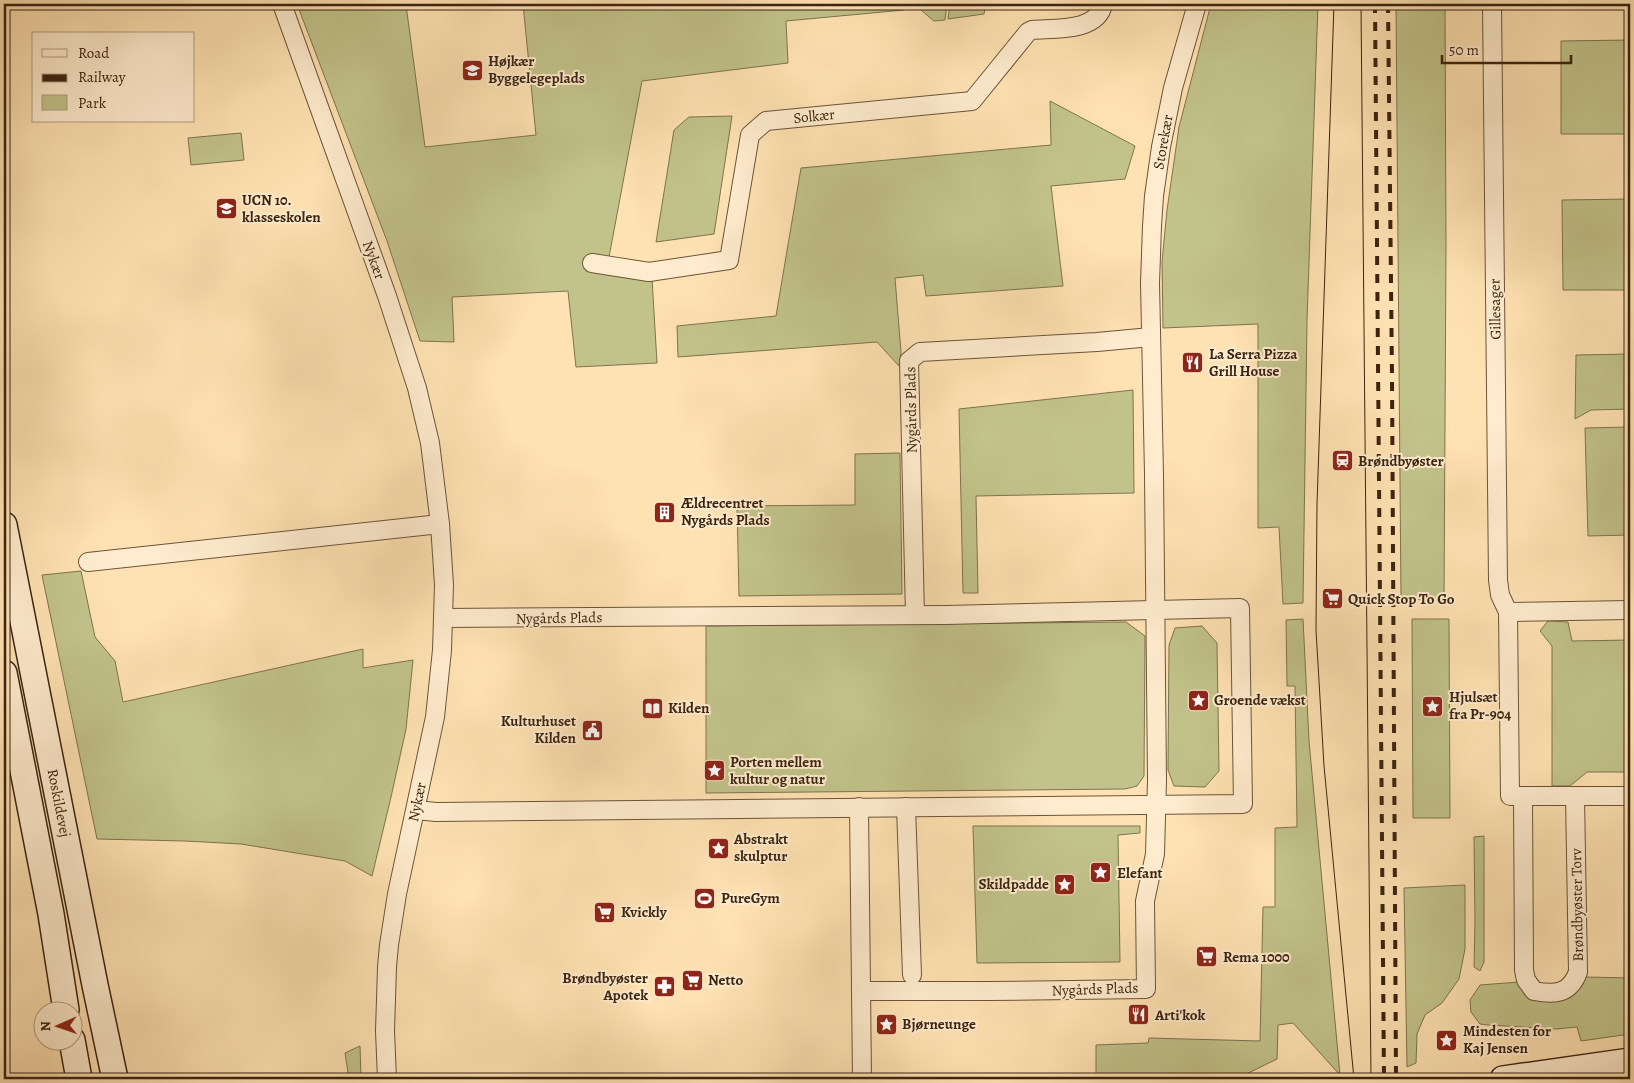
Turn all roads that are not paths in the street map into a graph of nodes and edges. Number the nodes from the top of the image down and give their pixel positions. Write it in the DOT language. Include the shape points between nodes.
graph roads {
  1 [pos="282,4"];
  2 [pos="1103,4"];
  3 [pos="1197,4"];
  4 [pos="1492,4"];
  5 [pos="592,263"];
  6 [pos="1150,283"];
  7 [pos="1151,337"];
  8 [pos="440,524"];
  9 [pos="4,526"];
  10 [pos="88,562"];
  11 [pos="1155,610"];
  12 [pos="1630,610"];
  13 [pos="1508,612"];
  14 [pos="915,615"];
  15 [pos="443,618"];
  16 [pos="4,673"];
  17 [pos="1523,796"];
  18 [pos="1575,796"];
  19 [pos="1630,796"];
  20 [pos="1157,804"];
  21 [pos="906,807"];
  22 [pos="860,808"];
  23 [pos="416,810"];
  24 [pos="912,975"];
  25 [pos="861,991"];
  26 [pos="64,1000"];
  27 [pos="74,1050"];
  28 [pos="1630,1061"];
  29 [pos="79,1077"];
  30 [pos="115,1079"];
  31 [pos="387,1079"];
  32 [pos="862,1079"];
  33 [pos="1503,1079"];
  1 -- 8 [label="street, Nykær" via="418,388 430,443"];
  2 -- 5 [label="street, Solkær" via="1101,12 1083,25 1028,32 972,101 766,121 750,135 729,260 649,272"];
  3 -- 6 [label="street, Storekær" via="1174,88 1160,157 1154,196"];
  4 -- 13 [label="street, Gillesager" via="1498,580 1500,595"];
  6 -- 7 [label="street, Nygårds Plads"];
  7 -- 11 [label="street, Nygårds Plads"];
  7 -- 14 [label="street, Nygårds Plads" via="920,352 909,361"];
  8 -- 10 [label="street"];
  8 -- 15 [label="street, Nykær"];
  9 -- 30 [label="main road, Roskildevej"];
  11 -- 14 [label="street, Nygårds Plads"];
  11 -- 20 [label="street, Nygårds Plads"];
  11 -- 20 [label="street, Nygårds Plads" via="1240,608 1243,804"];
  12 -- 13 [label="street"];
  13 -- 17 [label="street" via="1510,796"];
  14 -- 15 [label="street, Nygårds Plads"];
  15 -- 23 [label="street, Nykær" via="435,717"];
  16 -- 26 [label="main road, Roskildevej"];
  17 -- 18 [label="street"];
  17 -- 18 [label="street, Brøndbyøster Torv" via="1524,970 1534,991 1555,993 1566,990 1578,972"];
  18 -- 19 [label="street"];
  20 -- 21 [label="street, Nygårds Plads"];
  20 -- 25 [label="street, Nygårds Plads" via="1155,854 1145,900 1146,989"];
  21 -- 22 [label="street, Nygårds Plads"];
  21 -- 24 [label="street"];
  22 -- 23 [label="street, Nygårds Plads"];
  22 -- 25 [label="street"];
  23 -- 31 [label="street, Nykær" via="388,952"];
  25 -- 32 [label="street"];
  27 -- 29 [label="main road"];
  28 -- 33 [label="main road"];
}
